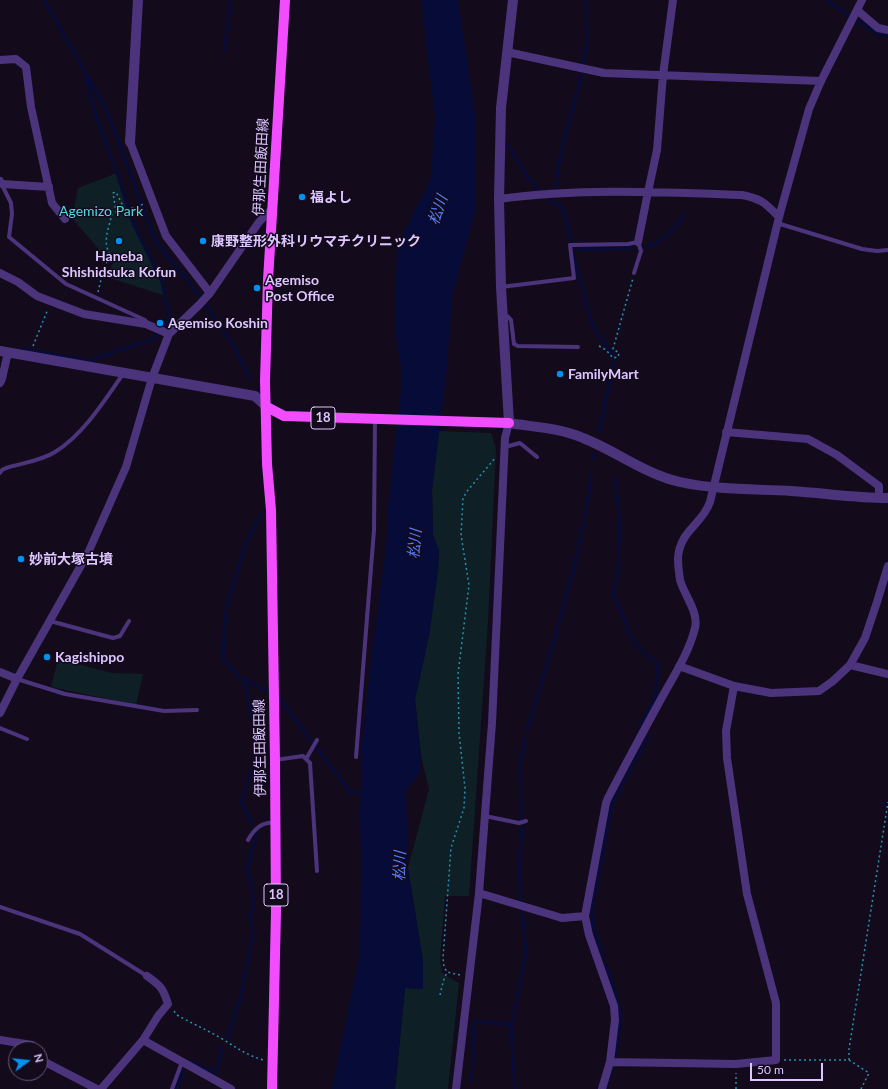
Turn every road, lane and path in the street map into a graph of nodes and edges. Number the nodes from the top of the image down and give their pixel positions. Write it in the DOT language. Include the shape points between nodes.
graph roads {
  1 [pos="138,0"];
  2 [pos="285,0"];
  3 [pos="513,0"];
  4 [pos="673,0"];
  5 [pos="862,0"];
  6 [pos="857,10"];
  7 [pos="888,30"];
  8 [pos="506,52"];
  9 [pos="0,60"];
  10 [pos="663,75"];
  11 [pos="821,81"];
  12 [pos="130,142"];
  13 [pos="1,182"];
  14 [pos="49,187"];
  15 [pos="648,192"];
  16 [pos="499,200"];
  17 [pos="148,202"];
  18 [pos="273,208"];
  19 [pos="65,219"];
  20 [pos="778,220"];
  21 [pos="638,242"];
  22 [pos="888,250"];
  23 [pos="0,273"];
  24 [pos="634,273"];
  25 [pos="501,287"];
  26 [pos="209,294"];
  27 [pos="97,297"];
  28 [pos="51,302"];
  29 [pos="502,311"];
  30 [pos="146,324"];
  31 [pos="167,333"];
  32 [pos="599,346"];
  33 [pos="578,347"];
  34 [pos="32,349"];
  35 [pos="4,352"];
  36 [pos="123,373"];
  37 [pos="152,378"];
  38 [pos="0,383"];
  39 [pos="267,407"];
  40 [pos="378,419"];
  41 [pos="509,423"];
  42 [pos="726,432"];
  43 [pos="504,447"];
  44 [pos="537,457"];
  45 [pos="0,473"];
  46 [pos="714,487"];
  47 [pos="884,498"];
  48 [pos="888,566"];
  49 [pos="50,621"];
  50 [pos="129,621"];
  51 [pos="850,665"];
  52 [pos="679,666"];
  53 [pos="0,672"];
  54 [pos="888,674"];
  55 [pos="17,680"];
  56 [pos="734,686"];
  57 [pos="197,710"];
  58 [pos="0,714"];
  59 [pos="0,728"];
  60 [pos="27,739"];
  61 [pos="317,740"];
  62 [pos="356,757"];
  63 [pos="306,759"];
  64 [pos="275,760"];
  65 [pos="888,802"];
  66 [pos="485,816"];
  67 [pos="526,821"];
  68 [pos="276,823"];
  69 [pos="248,840"];
  70 [pos="317,871"];
  71 [pos="479,893"];
  72 [pos="0,907"];
  73 [pos="585,916"];
  74 [pos="447,972"];
  75 [pos="147,976"];
  76 [pos="469,976"];
  77 [pos="440,995"];
  78 [pos="168,1004"];
  79 [pos="143,1040"];
  80 [pos="776,1060"];
  81 [pos="849,1060"];
  82 [pos="183,1062"];
  83 [pos="272,1062"];
  84 [pos="610,1062"];
  85 [pos="48,1064"];
  86 [pos="736,1064"];
  87 [pos="97,1089"];
  88 [pos="101,1089"];
  89 [pos="172,1089"];
  90 [pos="232,1089"];
  91 [pos="272,1089"];
  92 [pos="456,1089"];
  93 [pos="602,1089"];
  94 [pos="736,1089"];
  95 [pos="861,1089"];
  1 -- 12 [label="street"];
  2 -- 18 [label="main road, 伊那生田飯田線 / 18"];
  3 -- 8 [label="street"];
  4 -- 10 [label="street"];
  5 -- 6 [label="street"];
  6 -- 7 [label="street" via="878,28"];
  6 -- 11 [label="street"];
  8 -- 10 [label="street" via="604,73"];
  8 -- 16 [label="street" via="501,108"];
  9 -- 14 [label="street" via="16,59 26,67 31,107"];
  10 -- 11 [label="street"];
  10 -- 15 [label="street" via="657,150"];
  11 -- 20 [label="street" via="809,109"];
  12 -- 26 [label="street" via="166,236"];
  13 -- 14 [label="street"];
  13 -- 27 [label="lane" via="11,203 9,237 66,284"];
  14 -- 19 [label="street" via="52,203"];
  15 -- 16 [label="street" via="533,195"];
  15 -- 20 [label="street" via="755,197 762,201"];
  15 -- 21 [label="street"];
  16 -- 25 [label="street"];
  17 -- 27 [label="path" via="125,210 116,192 113,193 116,212 112,214 106,241 106,249 110,256 103,271"];
  18 -- 26 [label="street" via="259,222"];
  18 -- 39 [label="main road, 伊那生田飯田線 / 18" via="268,280 265,381"];
  20 -- 22 [label="lane" via="862,249"];
  20 -- 42 [label="street"];
  21 -- 24 [label="lane" via="641,250"];
  21 -- 25 [label="lane" via="570,245 574,278"];
  23 -- 28 [label="street"];
  24 -- 32 [label="path" via="613,349 619,353 618,357 613,358"];
  25 -- 29 [label="street"];
  26 -- 31 [label="street"];
  27 -- 30 [label="lane" via="145,320"];
  28 -- 30 [label="street" via="84,314"];
  28 -- 34 [label="path"];
  29 -- 33 [label="lane" via="511,320 514,344 518,346"];
  29 -- 41 [label="street"];
  30 -- 31 [label="street"];
  31 -- 37 [label="street"];
  35 -- 36 [label="street"];
  35 -- 38 [label="street"];
  36 -- 37 [label="street"];
  36 -- 45 [label="lane" via="80,432 56,452 6,468"];
  37 -- 39 [label="street" via="255,396"];
  37 -- 49 [label="street" via="126,467 88,553"];
  39 -- 40 [label="main road, 18" via="284,416"];
  39 -- 64 [label="main road, 伊那生田飯田線 / 18"];
  40 -- 41 [label="main road, 18"];
  40 -- 62 [label="lane" via="374,530"];
  41 -- 43 [label="street"];
  41 -- 46 [label="street" via="566,432 584,438 651,472 679,482"];
  42 -- 46 [label="street"];
  42 -- 47 [label="street" via="808,439 837,454 879,486"];
  43 -- 44 [label="lane" via="520,443"];
  43 -- 66 [label="street" via="492,723"];
  43 -- 74 [label="path" via="463,498 461,535 469,592 458,674 459,733 465,788 464,808 452,848 443,958"];
  46 -- 47 [label="street"];
  46 -- 52 [label="street" via="708,509 684,538 678,559 680,580 695,616 693,635"];
  48 -- 51 [label="street" via="864,638"];
  49 -- 50 [label="lane" via="113,638 120,636"];
  49 -- 55 [label="street"];
  51 -- 54 [label="street"];
  51 -- 56 [label="street" via="819,691 771,693"];
  52 -- 56 [label="street"];
  52 -- 73 [label="street" via="608,798"];
  53 -- 55 [label="street"];
  55 -- 57 [label="lane" via="65,694 164,711"];
  55 -- 58 [label="street"];
  56 -- 80 [label="street" via="726,731 727,758 747,894 776,1003"];
  59 -- 60 [label="lane"];
  61 -- 63 [label="lane"];
  63 -- 64 [label="lane" via="303,756"];
  63 -- 70 [label="lane" via="310,763"];
  64 -- 68 [label="main road, 伊那生田飯田線 / 18"];
  65 -- 81 [label="path"];
  66 -- 67 [label="lane" via="519,823"];
  66 -- 71 [label="street"];
  68 -- 69 [label="lane" via="262,824"];
  68 -- 83 [label="main road, 伊那生田飯田線 / 18"];
  71 -- 73 [label="street" via="562,918"];
  71 -- 76 [label="street"];
  72 -- 75 [label="lane" via="80,934"];
  73 -- 84 [label="street" via="589,935 614,1006 615,1034"];
  74 -- 76 [label="path"];
  74 -- 77 [label="path"];
  75 -- 78 [label="street" via="160,986"];
  76 -- 92 [label="street"];
  78 -- 79 [label="street"];
  78 -- 83 [label="path" via="177,1016 252,1057"];
  79 -- 82 [label="street"];
  79 -- 88 [label="street"];
  80 -- 81 [label="path"];
  80 -- 86 [label="street"];
  81 -- 95 [label="path" via="869,1073"];
  82 -- 89 [label="lane"];
  82 -- 90 [label="street"];
  83 -- 91 [label="main road, 伊那生田飯田線 / 18"];
  84 -- 86 [label="street"];
  84 -- 93 [label="street"];
  85 -- 87 [label="street"];
  86 -- 94 [label="path"];
}
